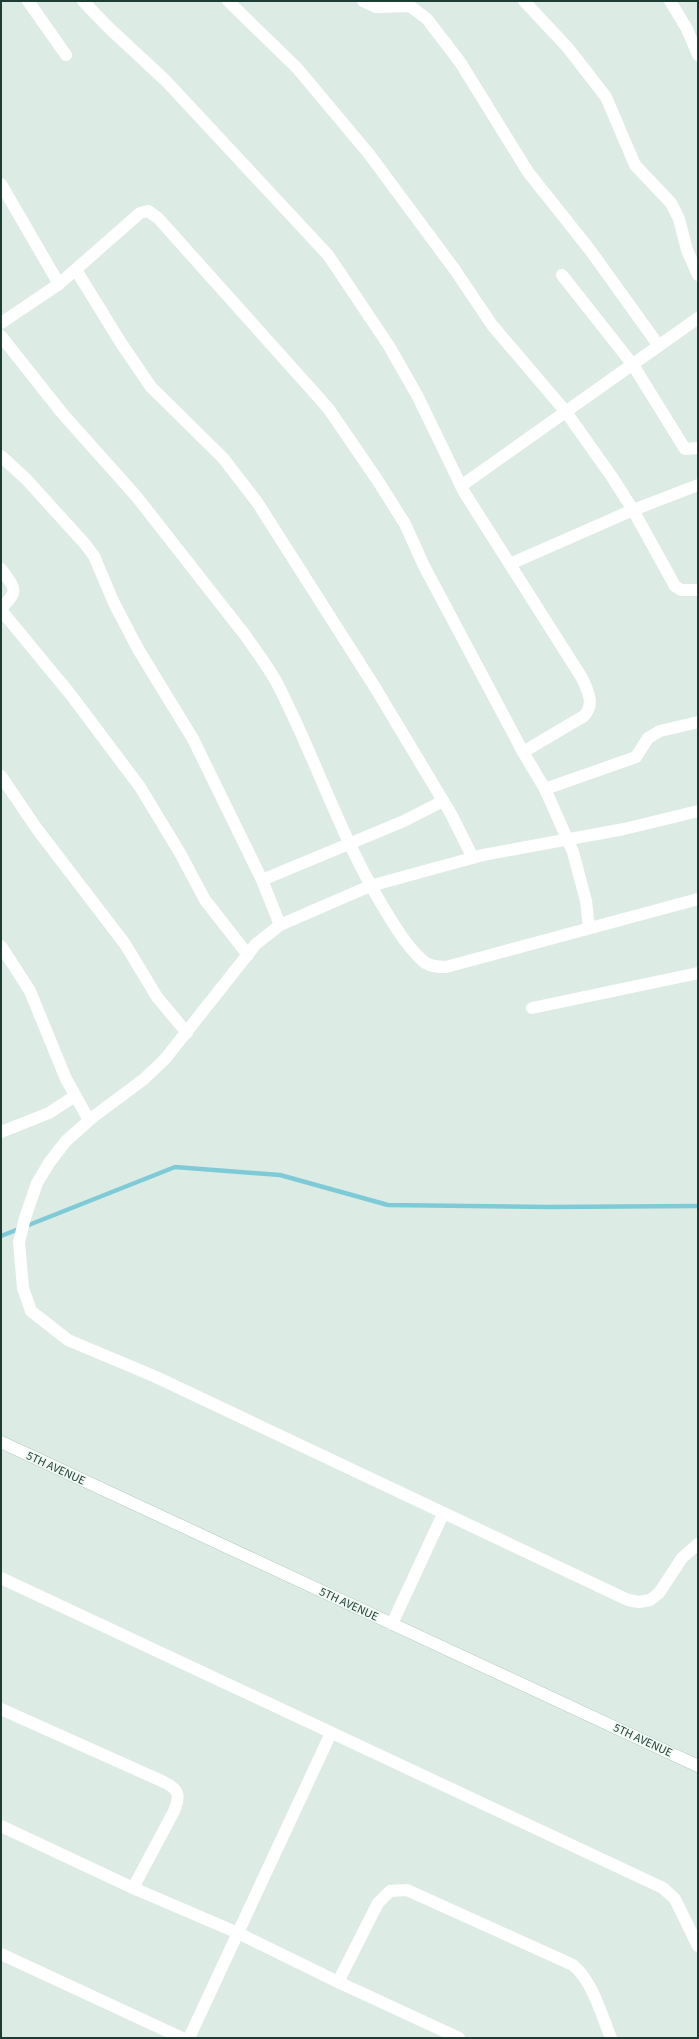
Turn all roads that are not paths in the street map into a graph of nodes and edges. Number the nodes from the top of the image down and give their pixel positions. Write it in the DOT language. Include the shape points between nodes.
graph roads {
  1 [pos="28,1"];
  2 [pos="83,1"];
  3 [pos="228,1"];
  4 [pos="364,1"];
  5 [pos="524,1"];
  6 [pos="670,1"];
  7 [pos="66,55"];
  8 [pos="698,55"];
  9 [pos="1,184"];
  10 [pos="76,270"];
  11 [pos="562,274"];
  12 [pos="698,274"];
  13 [pos="59,284"];
  14 [pos="698,318"];
  15 [pos="1,323"];
  16 [pos="1,336"];
  17 [pos="659,346"];
  18 [pos="633,365"];
  19 [pos="566,412"];
  20 [pos="698,448"];
  21 [pos="1,456"];
  22 [pos="698,485"];
  23 [pos="461,486"];
  24 [pos="633,510"];
  25 [pos="510,564"];
  26 [pos="1,569"];
  27 [pos="698,590"];
  28 [pos="1,609"];
  29 [pos="698,722"];
  30 [pos="523,752"];
  31 [pos="1,776"];
  32 [pos="545,789"];
  33 [pos="443,801"];
  34 [pos="698,811"];
  35 [pos="568,840"];
  36 [pos="350,844"];
  37 [pos="474,858"];
  38 [pos="262,880"];
  39 [pos="370,886"];
  40 [pos="698,899"];
  41 [pos="280,925"];
  42 [pos="589,928"];
  43 [pos="1,946"];
  44 [pos="248,955"];
  45 [pos="698,973"];
  46 [pos="532,1008"];
  47 [pos="187,1033"];
  48 [pos="75,1096"];
  49 [pos="89,1120"];
  50 [pos="2,1128"];
  51 [pos="1,1442"];
  52 [pos="443,1514"];
  53 [pos="698,1544"];
  54 [pos="1,1578"];
  55 [pos="392,1624"];
  56 [pos="1,1709"];
  57 [pos="331,1733"];
  58 [pos="698,1766"];
  59 [pos="1,1826"];
  60 [pos="133,1888"];
  61 [pos="238,1933"];
  62 [pos="698,1946"];
  63 [pos="1,1954"];
  64 [pos="338,1982"];
  65 [pos="182,2038"];
  66 [pos="189,2038"];
  67 [pos="459,2038"];
  68 [pos="611,2038"];
  1 -- 7 [label="street"];
  2 -- 23 [label="street" via="171,86 328,255 407,376"];
  3 -- 19 [label="street" via="297,68 358,139 424,226 492,325"];
  4 -- 17 [label="street" via="376,7 410,6 427,19 476,86 528,172 590,250"];
  5 -- 12 [label="street" via="568,48 606,97 616,115 635,165 671,203"];
  6 -- 8 [label="street"];
  9 -- 13 [label="street"];
  10 -- 13 [label="street"];
  10 -- 30 [label="street" via="140,213 148,211 158,218 328,408 378,481 405,524 424,566"];
  10 -- 33 [label="street" via="151,387 223,458 257,502 376,689"];
  11 -- 18 [label="street"];
  13 -- 15 [label="street"];
  14 -- 17 [label="street"];
  16 -- 36 [label="street" via="62,413 136,496 245,636 279,687"];
  17 -- 18 [label="street"];
  18 -- 19 [label="street"];
  18 -- 20 [label="street" via="685,450"];
  19 -- 23 [label="street"];
  19 -- 24 [label="street"];
  21 -- 38 [label="street" via="27,480 94,556 114,603 138,649 193,739"];
  22 -- 24 [label="street"];
  23 -- 25 [label="street"];
  24 -- 25 [label="street"];
  24 -- 27 [label="street" via="675,586 681,590"];
  25 -- 30 [label="street" via="582,678 590,698 588,712 584,716"];
  26 -- 28 [label="street" via="14,591 13,596"];
  28 -- 44 [label="street" via="71,695 140,787 205,900"];
  29 -- 32 [label="street" via="660,731 648,738 636,756"];
  30 -- 32 [label="street"];
  31 -- 47 [label="street" via="37,829 125,944 157,997"];
  32 -- 35 [label="street"];
  33 -- 36 [label="street" via="404,822"];
  33 -- 37 [label="street"];
  34 -- 35 [label="street" via="624,830"];
  35 -- 37 [label="street"];
  35 -- 42 [label="street" via="581,883"];
  36 -- 38 [label="street"];
  36 -- 39 [label="street"];
  37 -- 39 [label="street"];
  38 -- 41 [label="street"];
  39 -- 41 [label="street"];
  39 -- 42 [label="street" via="392,922 421,960 437,967 446,967"];
  40 -- 42 [label="street"];
  41 -- 44 [label="street" via="261,940"];
  43 -- 48 [label="street" via="30,991"];
  44 -- 47 [label="street"];
  45 -- 46 [label="street"];
  47 -- 49 [label="street" via="144,1079"];
  48 -- 49 [label="street"];
  48 -- 50 [label="street" via="49,1113"];
  49 -- 52 [label="street" via="49,1163 37,1183 25,1218 19,1242 26,1301 31,1311 68,1340 156,1377"];
  51 -- 55 [label="street, 5TH AVENUE"];
  52 -- 53 [label="street" via="628,1600 639,1602 650,1600 659,1593 682,1558"];
  52 -- 55 [label="street"];
  54 -- 57 [label="street"];
  55 -- 58 [label="street, 5TH AVENUE"];
  56 -- 60 [label="street" via="164,1782 176,1790 179,1798 174,1811"];
  57 -- 61 [label="street"];
  57 -- 62 [label="street" via="663,1888 675,1899"];
  59 -- 60 [label="street"];
  60 -- 61 [label="street"];
  61 -- 64 [label="street"];
  61 -- 66 [label="street"];
  63 -- 65 [label="street"];
  64 -- 67 [label="street"];
  64 -- 68 [label="street" via="378,1904 390,1891 407,1890 573,1965 587,1982"];
}
